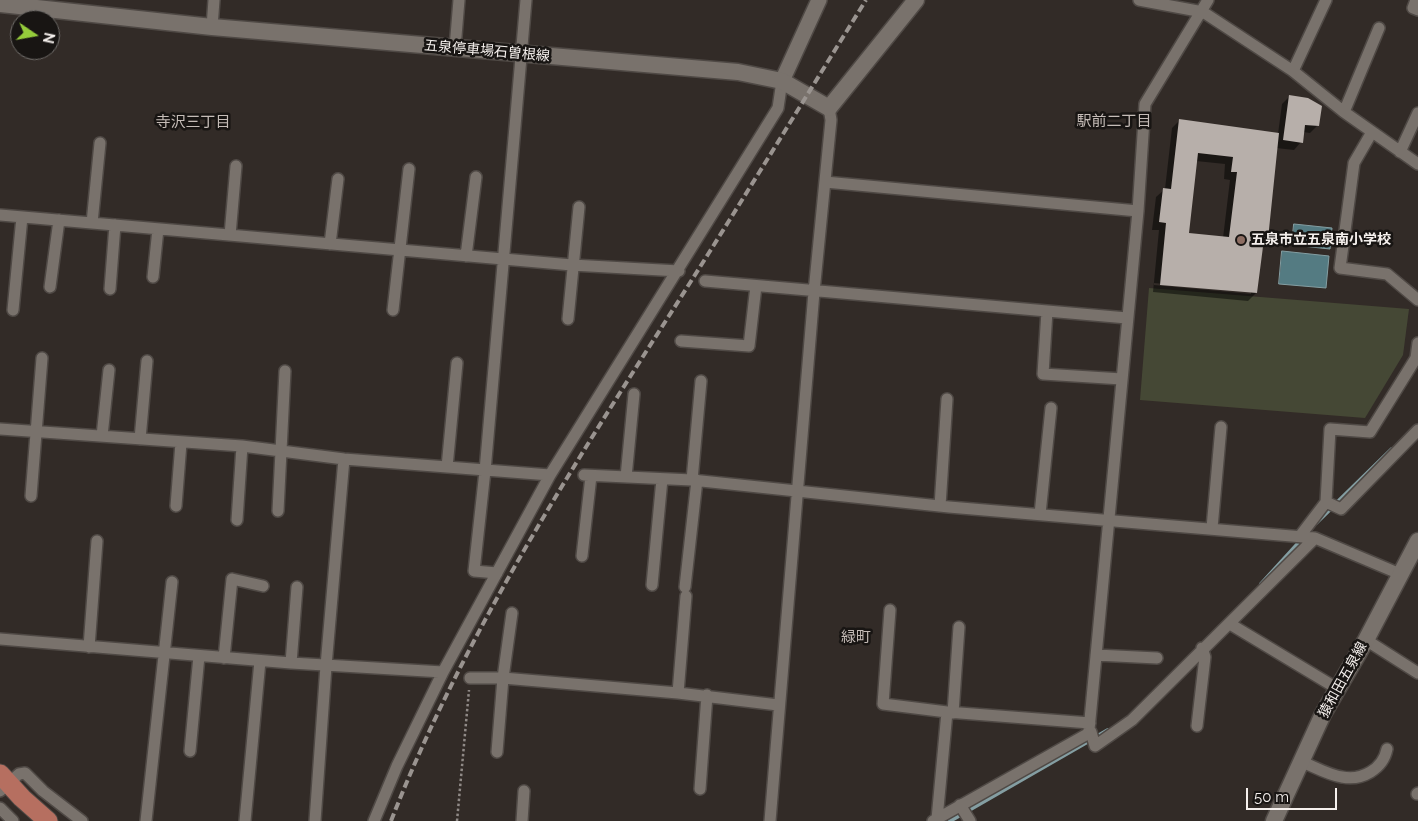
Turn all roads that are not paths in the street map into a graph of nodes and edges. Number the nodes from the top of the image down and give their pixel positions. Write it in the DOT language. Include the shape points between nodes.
graph roads {
  1 [pos="214,0"];
  2 [pos="459,0"];
  3 [pos="526,0"];
  4 [pos="819,0"];
  5 [pos="916,0"];
  6 [pos="1139,0"];
  7 [pos="1208,0"];
  8 [pos="1326,0"];
  9 [pos="1416,0"];
  10 [pos="0,4"];
  11 [pos="1418,10"];
  12 [pos="1203,12"];
  13 [pos="212,27"];
  14 [pos="1380,28"];
  15 [pos="455,48"];
  16 [pos="522,54"];
  17 [pos="1293,71"];
  18 [pos="782,81"];
  19 [pos="829,108"];
  20 [pos="1344,112"];
  21 [pos="1418,113"];
  22 [pos="1372,132"];
  23 [pos="100,143"];
  24 [pos="1400,152"];
  25 [pos="1418,164"];
  26 [pos="236,166"];
  27 [pos="409,169"];
  28 [pos="476,177"];
  29 [pos="338,179"];
  30 [pos="825,182"];
  31 [pos="579,207"];
  32 [pos="1138,211"];
  33 [pos="0,215"];
  34 [pos="22,217"];
  35 [pos="58,220"];
  36 [pos="92,223"];
  37 [pos="115,225"];
  38 [pos="158,229"];
  39 [pos="230,235"];
  40 [pos="330,244"];
  41 [pos="399,250"];
  42 [pos="466,256"];
  43 [pos="503,259"];
  44 [pos="572,265"];
  45 [pos="678,271"];
  46 [pos="153,276"];
  47 [pos="705,281"];
  48 [pos="756,286"];
  49 [pos="50,288"];
  50 [pos="110,289"];
  51 [pos="814,292"];
  52 [pos="1418,300"];
  53 [pos="13,310"];
  54 [pos="393,310"];
  55 [pos="1047,311"];
  56 [pos="1127,318"];
  57 [pos="568,319"];
  58 [pos="681,341"];
  59 [pos="1418,343"];
  60 [pos="42,358"];
  61 [pos="147,361"];
  62 [pos="457,363"];
  63 [pos="109,370"];
  64 [pos="285,371"];
  65 [pos="1122,379"];
  66 [pos="701,381"];
  67 [pos="634,394"];
  68 [pos="947,399"];
  69 [pos="1051,408"];
  70 [pos="1220,427"];
  71 [pos="1418,430"];
  72 [pos="0,431"];
  73 [pos="34,431"];
  74 [pos="102,436"];
  75 [pos="140,439"];
  76 [pos="181,443"];
  77 [pos="242,446"];
  78 [pos="281,450"];
  79 [pos="344,459"];
  80 [pos="447,468"];
  81 [pos="486,471"];
  82 [pos="550,475"];
  83 [pos="626,477"];
  84 [pos="662,479"];
  85 [pos="695,480"];
  86 [pos="797,492"];
  87 [pos="31,496"];
  88 [pos="1326,502"];
  89 [pos="176,506"];
  90 [pos="940,506"];
  91 [pos="278,512"];
  92 [pos="1040,514"];
  93 [pos="1109,519"];
  94 [pos="237,520"];
  95 [pos="1212,528"];
  96 [pos="1300,536"];
  97 [pos="1315,538"];
  98 [pos="97,541"];
  99 [pos="1418,541"];
  100 [pos="582,556"];
  101 [pos="497,573"];
  102 [pos="1400,574"];
  103 [pos="172,582"];
  104 [pos="652,585"];
  105 [pos="263,586"];
  106 [pos="296,586"];
  107 [pos="890,610"];
  108 [pos="512,613"];
  109 [pos="1230,624"];
  110 [pos="958,627"];
  111 [pos="0,639"];
  112 [pos="1366,640"];
  113 [pos="89,647"];
  114 [pos="1202,648"];
  115 [pos="163,653"];
  116 [pos="1096,655"];
  117 [pos="199,656"];
  118 [pos="224,658"];
  119 [pos="1157,658"];
  120 [pos="260,661"];
  121 [pos="291,663"];
  122 [pos="326,666"];
  123 [pos="443,672"];
  124 [pos="1418,673"];
  125 [pos="470,678"];
  126 [pos="503,678"];
  127 [pos="1338,688"];
  128 [pos="678,693"];
  129 [pos="707,695"];
  130 [pos="778,705"];
  131 [pos="950,712"];
  132 [pos="1197,726"];
  133 [pos="1090,728"];
  134 [pos="1388,749"];
  135 [pos="190,751"];
  136 [pos="497,752"];
  137 [pos="1300,761"];
  138 [pos="3,782"];
  139 [pos="700,789"];
  140 [pos="524,791"];
  141 [pos="960,805"];
  142 [pos="0,808"];
  143 [pos="935,820"];
  144 [pos="13,821"];
  145 [pos="48,821"];
  146 [pos="82,821"];
  147 [pos="146,821"];
  148 [pos="245,821"];
  149 [pos="315,821"];
  150 [pos="374,821"];
  151 [pos="522,821"];
  152 [pos="770,821"];
  153 [pos="970,821"];
  154 [pos="1274,821"];
  1 -- 13 [label="street"];
  2 -- 15 [label="street"];
  3 -- 16 [label="street"];
  4 -- 18 [label="street"];
  5 -- 19 [label="main road"];
  6 -- 12 [label="street"];
  7 -- 12 [label="street"];
  8 -- 17 [label="street"];
  9 -- 11 [label="street" via="1413,8"];
  10 -- 13 [label="main road, 五泉停車場石曽根線"];
  12 -- 17 [label="street"];
  12 -- 32 [label="street" via="1145,104"];
  13 -- 15 [label="main road, 五泉停車場石曽根線"];
  14 -- 20 [label="street"];
  15 -- 16 [label="main road, 五泉停車場石曽根線"];
  16 -- 18 [label="main road, 五泉停車場石曽根線" via="738,72"];
  16 -- 43 [label="street"];
  17 -- 20 [label="street"];
  18 -- 19 [label="main road, 五泉停車場石曽根線"];
  18 -- 45 [label="street" via="778,108"];
  19 -- 30 [label="street" via="831,120"];
  20 -- 22 [label="street"];
  21 -- 24 [label="street"];
  22 -- 24 [label="street"];
  22 -- 52 [label="street" via="1354,163 1340,268 1387,274"];
  23 -- 36 [label="street"];
  24 -- 25 [label="street"];
  26 -- 39 [label="street"];
  27 -- 41 [label="street"];
  28 -- 42 [label="street"];
  29 -- 40 [label="street"];
  30 -- 32 [label="street"];
  30 -- 51 [label="street"];
  31 -- 44 [label="street"];
  32 -- 56 [label="street"];
  33 -- 34 [label="street"];
  34 -- 35 [label="street"];
  34 -- 53 [label="street"];
  35 -- 36 [label="street"];
  35 -- 49 [label="street"];
  36 -- 37 [label="street"];
  37 -- 38 [label="street"];
  37 -- 50 [label="street"];
  38 -- 39 [label="street"];
  38 -- 46 [label="street"];
  39 -- 40 [label="street"];
  40 -- 41 [label="street"];
  41 -- 42 [label="street"];
  41 -- 54 [label="street"];
  42 -- 43 [label="street"];
  43 -- 44 [label="street"];
  43 -- 81 [label="street"];
  44 -- 45 [label="street"];
  44 -- 57 [label="street"];
  45 -- 82 [label="street"];
  47 -- 48 [label="street"];
  48 -- 51 [label="street"];
  48 -- 58 [label="street" via="749,346"];
  51 -- 55 [label="street"];
  51 -- 86 [label="street"];
  55 -- 56 [label="street"];
  55 -- 65 [label="street" via="1043,374"];
  56 -- 65 [label="street"];
  59 -- 88 [label="street" via="1416,358 1370,432 1330,429"];
  60 -- 73 [label="street"];
  61 -- 75 [label="street"];
  62 -- 80 [label="street"];
  63 -- 74 [label="street"];
  64 -- 78 [label="street"];
  65 -- 93 [label="street"];
  66 -- 85 [label="street"];
  67 -- 83 [label="street"];
  68 -- 90 [label="street"];
  69 -- 92 [label="street"];
  70 -- 95 [label="street"];
  71 -- 88 [label="street" via="1341,509"];
  72 -- 73 [label="street"];
  73 -- 74 [label="street"];
  73 -- 87 [label="street"];
  74 -- 75 [label="street"];
  75 -- 76 [label="street"];
  76 -- 77 [label="street"];
  76 -- 89 [label="street"];
  77 -- 78 [label="street"];
  77 -- 94 [label="street"];
  78 -- 79 [label="street"];
  78 -- 91 [label="street"];
  79 -- 80 [label="street"];
  79 -- 122 [label="street"];
  80 -- 81 [label="street"];
  81 -- 82 [label="street"];
  81 -- 101 [label="street" via="474,571"];
  82 -- 101 [label="street"];
  83 -- 84 [label="street"];
  83 -- 100 [label="street" via="587,475"];
  84 -- 85 [label="street"];
  84 -- 104 [label="street"];
  85 -- 86 [label="street"];
  85 -- 128 [label="street"];
  86 -- 90 [label="street"];
  86 -- 130 [label="street"];
  88 -- 96 [label="street"];
  90 -- 92 [label="street"];
  92 -- 93 [label="street"];
  93 -- 95 [label="street"];
  93 -- 116 [label="street"];
  95 -- 96 [label="street"];
  96 -- 97 [label="street"];
  97 -- 102 [label="street"];
  97 -- 109 [label="street"];
  98 -- 113 [label="street"];
  99 -- 102 [label="main road, 猿和田五泉線"];
  101 -- 123 [label="street"];
  102 -- 112 [label="main road, 猿和田五泉線"];
  103 -- 115 [label="street"];
  105 -- 118 [label="street" via="232,579"];
  106 -- 121 [label="street"];
  107 -- 131 [label="street" via="883,704"];
  108 -- 126 [label="street"];
  109 -- 114 [label="street"];
  109 -- 127 [label="street"];
  110 -- 131 [label="street"];
  111 -- 113 [label="street"];
  112 -- 124 [label="street"];
  112 -- 127 [label="main road, 猿和田五泉線"];
  113 -- 115 [label="street"];
  114 -- 132 [label="street" via="1205,657"];
  114 -- 133 [label="street" via="1132,720 1095,746"];
  115 -- 117 [label="street"];
  115 -- 147 [label="street"];
  116 -- 119 [label="street"];
  116 -- 133 [label="street"];
  117 -- 118 [label="street"];
  117 -- 135 [label="street"];
  118 -- 120 [label="street"];
  120 -- 121 [label="street"];
  120 -- 148 [label="street"];
  121 -- 122 [label="street"];
  122 -- 123 [label="street"];
  122 -- 149 [label="street"];
  123 -- 150 [label="street"];
  125 -- 126 [label="street"];
  126 -- 128 [label="street"];
  126 -- 136 [label="street"];
  127 -- 137 [label="main road, 猿和田五泉線"];
  128 -- 129 [label="street"];
  129 -- 130 [label="street"];
  129 -- 139 [label="street"];
  130 -- 152 [label="street"];
  131 -- 133 [label="street"];
  131 -- 143 [label="street"];
  133 -- 141 [label="street"];
  134 -- 137 [label="street" via="1378,768 1359,777 1342,777"];
  137 -- 154 [label="main road, 猿和田五泉線"];
  138 -- 145 [label="main road"];
  138 -- 146 [label="street" via="25,773"];
  140 -- 151 [label="street"];
  141 -- 143 [label="street"];
  141 -- 153 [label="street"];
  142 -- 144 [label="street"];
}
